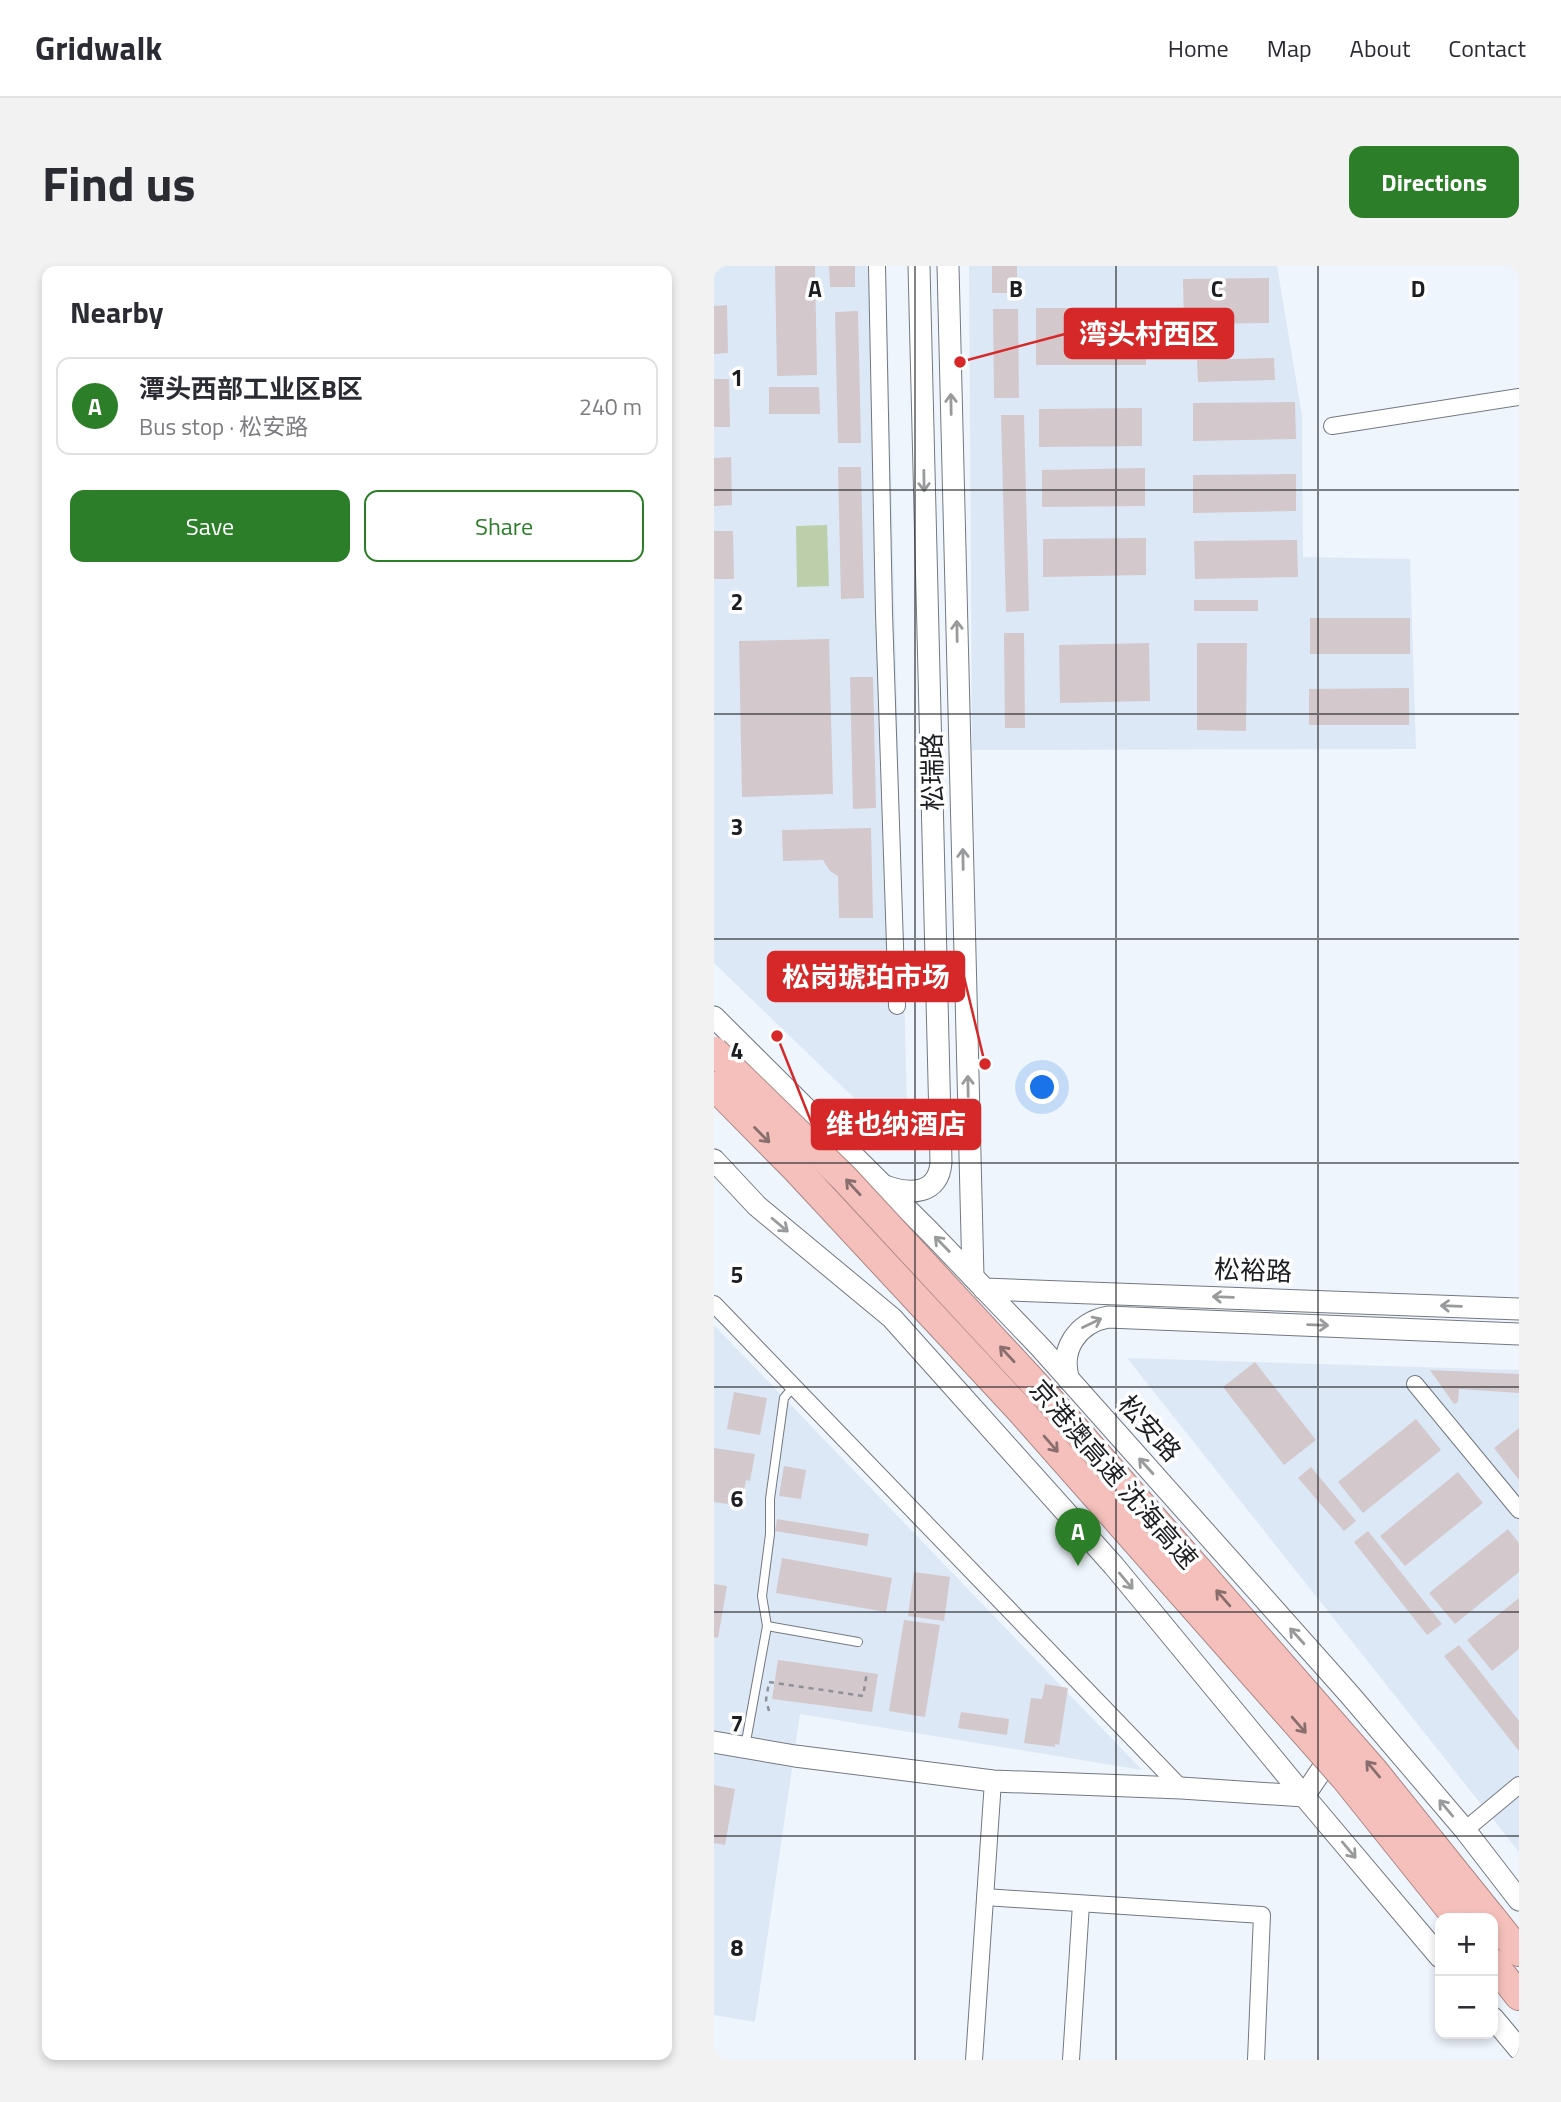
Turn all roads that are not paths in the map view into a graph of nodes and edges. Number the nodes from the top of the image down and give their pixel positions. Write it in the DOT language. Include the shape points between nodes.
graph roads {
  1 [pos="877,266"];
  2 [pos="919,266"];
  3 [pos="948,266"];
  4 [pos="1519,397"];
  5 [pos="1332,426"];
  6 [pos="897,1006"];
  7 [pos="714,1017"];
  8 [pos="714,1051"];
  9 [pos="714,1086"];
  10 [pos="714,1160"];
  11 [pos="885,1186"];
  12 [pos="979,1283"];
  13 [pos="714,1304"];
  14 [pos="1519,1309"];
  15 [pos="1519,1334"];
  16 [pos="1069,1380"];
  17 [pos="1415,1384"];
  18 [pos="794,1387"];
  19 [pos="1519,1510"];
  20 [pos="766,1626"];
  21 [pos="859,1642"];
  22 [pos="1362,1710"];
  23 [pos="714,1742"];
  24 [pos="744,1747"];
  25 [pos="993,1781"];
  26 [pos="1519,1786"];
  27 [pos="1181,1788"];
  28 [pos="1304,1796"];
  29 [pos="1465,1830"];
  30 [pos="985,1897"];
  31 [pos="1519,1900"];
  32 [pos="1081,1904"];
  33 [pos="1453,1913"];
  34 [pos="1487,1913"];
  35 [pos="1498,1926"];
  36 [pos="1435,1951"];
  37 [pos="1519,1952"];
  38 [pos="1498,1969"];
  39 [pos="1519,1996"];
  40 [pos="1498,2024"];
  41 [pos="1519,2049"];
  42 [pos="974,2060"];
  43 [pos="1071,2060"];
  44 [pos="1256,2060"];
  1 -- 6 [label="street"];
  2 -- 11 [label="street, 松瑞路, one-way" via="941,1163 930,1187 906,1191"];
  12 -- 3 [label="street, 松瑞路, one-way"];
  4 -- 5 [label="street"];
  7 -- 11 [label="street, 松安路"];
  34 -- 8 [label="highway, 京港澳高速 沈海高速, one-way, bridge" via="1374,1771 1046,1396 844,1178"];
  9 -- 33 [label="highway, 京港澳高速 沈海高速, one-way, bridge" via="1021,1411 1345,1778"];
  10 -- 28 [label="street, one-way" via="757,1206 892,1318 1114,1566"];
  12 -- 11 [label="street, 松安路, one-way"];
  14 -- 12 [label="street, 松裕路, one-way"];
  12 -- 16 [label="street, 松安路"];
  13 -- 18 [label="street"];
  16 -- 15 [label="street, 松裕路, one-way" via="1067,1362 1076,1334 1089,1323 1108,1317"];
  22 -- 16 [label="street, 松安路, one-way"];
  17 -- 19 [label="street"];
  18 -- 20 [label="lane" via="784,1398 770,1499 762,1596"];
  18 -- 27 [label="street"];
  20 -- 21 [label="lane"];
  20 -- 24 [label="lane"];
  22 -- 28 [label="street"];
  29 -- 22 [label="street, 松安路, one-way"];
  23 -- 24 [label="street"];
  24 -- 25 [label="street"];
  25 -- 27 [label="street"];
  25 -- 30 [label="street"];
  26 -- 29 [label="street"];
  27 -- 28 [label="street"];
  28 -- 36 [label="street, one-way"];
  29 -- 31 [label="street, 松安路"];
  30 -- 32 [label="street"];
  30 -- 42 [label="street"];
  32 -- 43 [label="street"];
  32 -- 44 [label="street" via="1262,1916"];
  35 -- 37 [label="highway, 京港澳高速 沈海高速"];
  38 -- 39 [label="highway"];
  40 -- 41 [label="street"];
}
